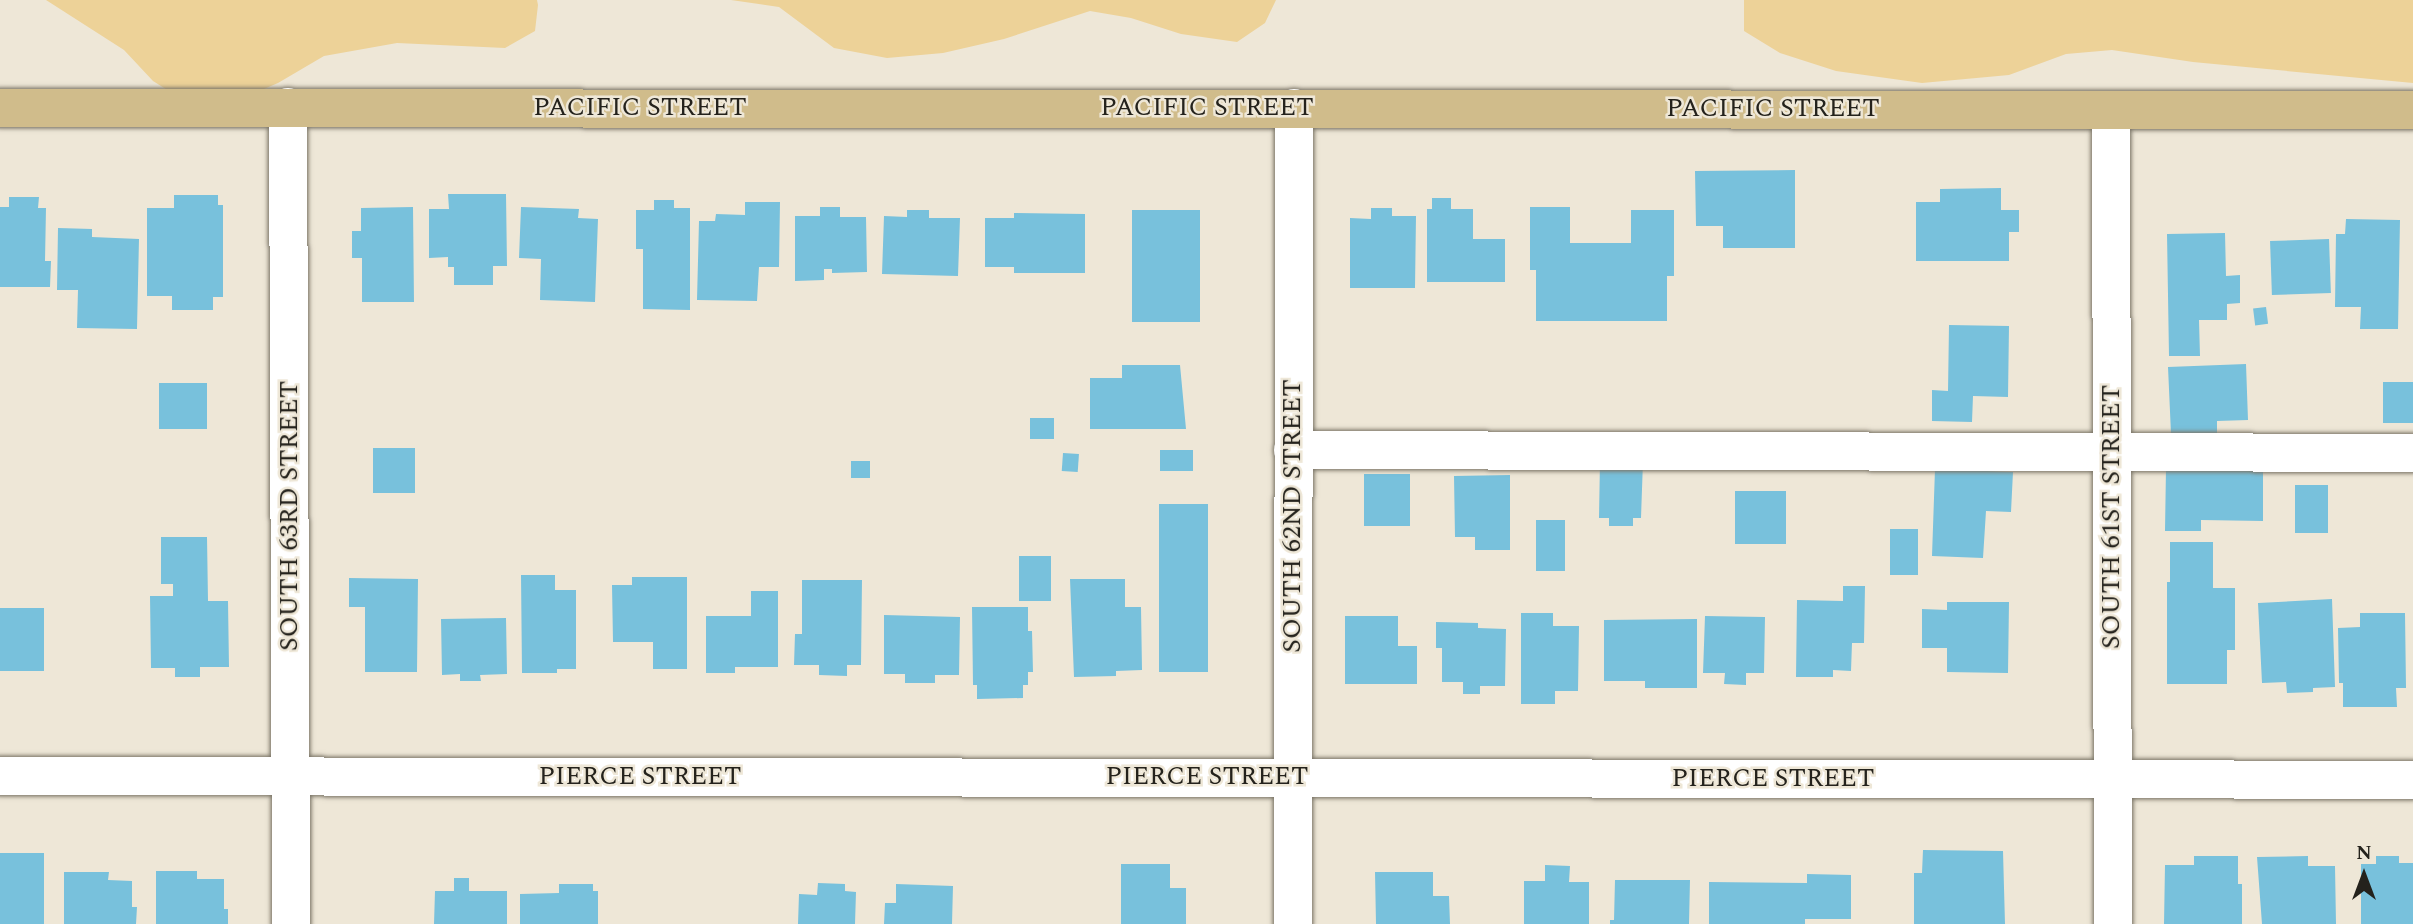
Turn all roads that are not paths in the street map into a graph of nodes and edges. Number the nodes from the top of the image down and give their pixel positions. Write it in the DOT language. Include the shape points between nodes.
graph roads {
  1 [pos="288,107"];
  2 [pos="0,108"];
  3 [pos="1294,108"];
  4 [pos="2111,110"];
  5 [pos="2413,110"];
  6 [pos="1293,450"];
  7 [pos="2112,452"];
  8 [pos="2413,453"];
  9 [pos="0,776"];
  10 [pos="291,776"];
  11 [pos="1293,778"];
  12 [pos="2113,780"];
  13 [pos="2413,780"];
  14 [pos="291,924"];
  15 [pos="1293,924"];
  16 [pos="2113,924"];
  1 -- 2 [label="main road, PACIFIC STREET"];
  1 -- 3 [label="main road, PACIFIC STREET"];
  1 -- 10 [label="street, SOUTH 63RD STREET"];
  3 -- 4 [label="main road, PACIFIC STREET"];
  3 -- 6 [label="street, SOUTH 62ND STREET"];
  4 -- 5 [label="main road, PACIFIC STREET"];
  4 -- 7 [label="street, SOUTH 61ST STREET"];
  6 -- 7 [label="street"];
  6 -- 11 [label="street, SOUTH 62ND STREET"];
  7 -- 8 [label="street"];
  7 -- 12 [label="street, SOUTH 61ST STREET"];
  9 -- 10 [label="street, PIERCE STREET"];
  10 -- 11 [label="street, PIERCE STREET"];
  10 -- 14 [label="street, SOUTH 63RD STREET"];
  11 -- 12 [label="street, PIERCE STREET"];
  11 -- 15 [label="street, SOUTH 62ND STREET"];
  12 -- 13 [label="street, PIERCE STREET"];
  12 -- 16 [label="street, SOUTH 61ST STREET"];
}
